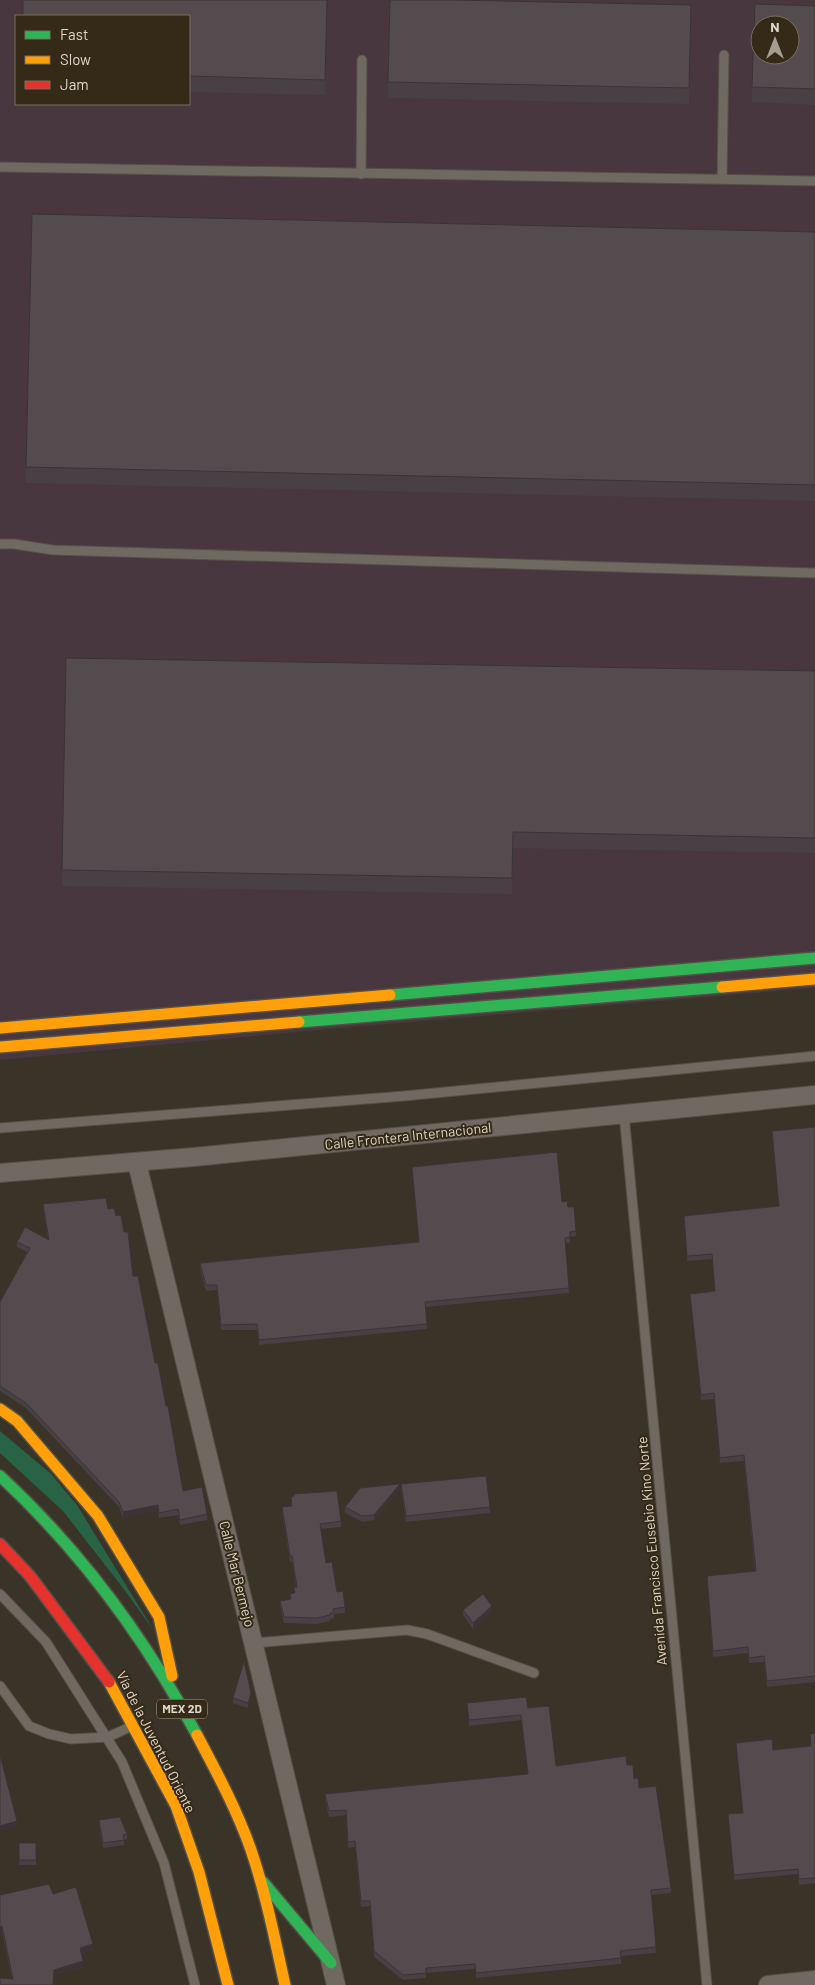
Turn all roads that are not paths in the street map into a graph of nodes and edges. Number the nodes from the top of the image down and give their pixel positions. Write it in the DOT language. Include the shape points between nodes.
graph roads {
  1 [pos="724,55"];
  2 [pos="362,60"];
  3 [pos="0,167"];
  4 [pos="361,174"];
  5 [pos="722,179"];
  6 [pos="815,181"];
  7 [pos="0,544"];
  8 [pos="815,573"];
  9 [pos="815,958"];
  10 [pos="815,978"];
  11 [pos="0,1028"];
  12 [pos="0,1034"];
  13 [pos="40,1045"];
  14 [pos="0,1047"];
  15 [pos="815,1056"];
  16 [pos="815,1095"];
  17 [pos="624,1114"];
  18 [pos="0,1128"];
  19 [pos="137,1163"];
  20 [pos="0,1172"];
  21 [pos="0,1409"];
  22 [pos="0,1476"];
  23 [pos="0,1544"];
  24 [pos="0,1594"];
  25 [pos="253,1643"];
  26 [pos="534,1673"];
  27 [pos="0,1686"];
  28 [pos="176,1697"];
  29 [pos="133,1725"];
  30 [pos="108,1737"];
  31 [pos="260,1878"];
  32 [pos="331,1963"];
  33 [pos="815,1980"];
  34 [pos="194,1985"];
  35 [pos="228,1985"];
  36 [pos="285,1985"];
  37 [pos="336,1985"];
  38 [pos="707,1985"];
  39 [pos="768,1985"];
  1 -- 5 [label="lane"];
  2 -- 4 [label="lane"];
  3 -- 4 [label="lane"];
  4 -- 5 [label="lane"];
  5 -- 6 [label="lane"];
  7 -- 8 [label="lane" via="62,550"];
  9 -- 11 [label="main road"];
  10 -- 13 [label="main road"];
  12 -- 13 [label="main road"];
  13 -- 14 [label="main road"];
  15 -- 18 [label="lane" via="404,1096"];
  16 -- 17 [label="street, Calle Frontera Internacional"];
  17 -- 19 [label="street, Calle Frontera Internacional"];
  17 -- 38 [label="lane, Avenida Francisco Eusebio Kino Norte"];
  19 -- 20 [label="street, Calle Frontera Internacional"];
  19 -- 25 [label="street, Calle Mar Bermejo"];
  21 -- 28 [label="main road" via="17,1421 98,1516 159,1617"];
  22 -- 28 [label="main road, MEX 2D" via="78,1557 148,1650"];
  23 -- 29 [label="main road, Vía de la Juventud Oriente" via="72,1630 108,1680"];
  24 -- 30 [label="lane" via="46,1642"];
  25 -- 26 [label="lane" via="407,1630 427,1634"];
  25 -- 32 [label="street, Calle Mar Bermejo"];
  27 -- 30 [label="lane" via="28,1726 71,1739"];
  28 -- 31 [label="main road, MEX 2D" via="228,1794"];
  29 -- 30 [label="lane"];
  29 -- 35 [label="main road, Vía de la Juventud Oriente" via="176,1806 199,1872"];
  30 -- 34 [label="lane" via="122,1762 164,1863"];
  31 -- 32 [label="main road"];
  31 -- 36 [label="main road, MEX 2D"];
  32 -- 37 [label="street, Calle Mar Bermejo"];
  33 -- 39 [label="street"];
}
